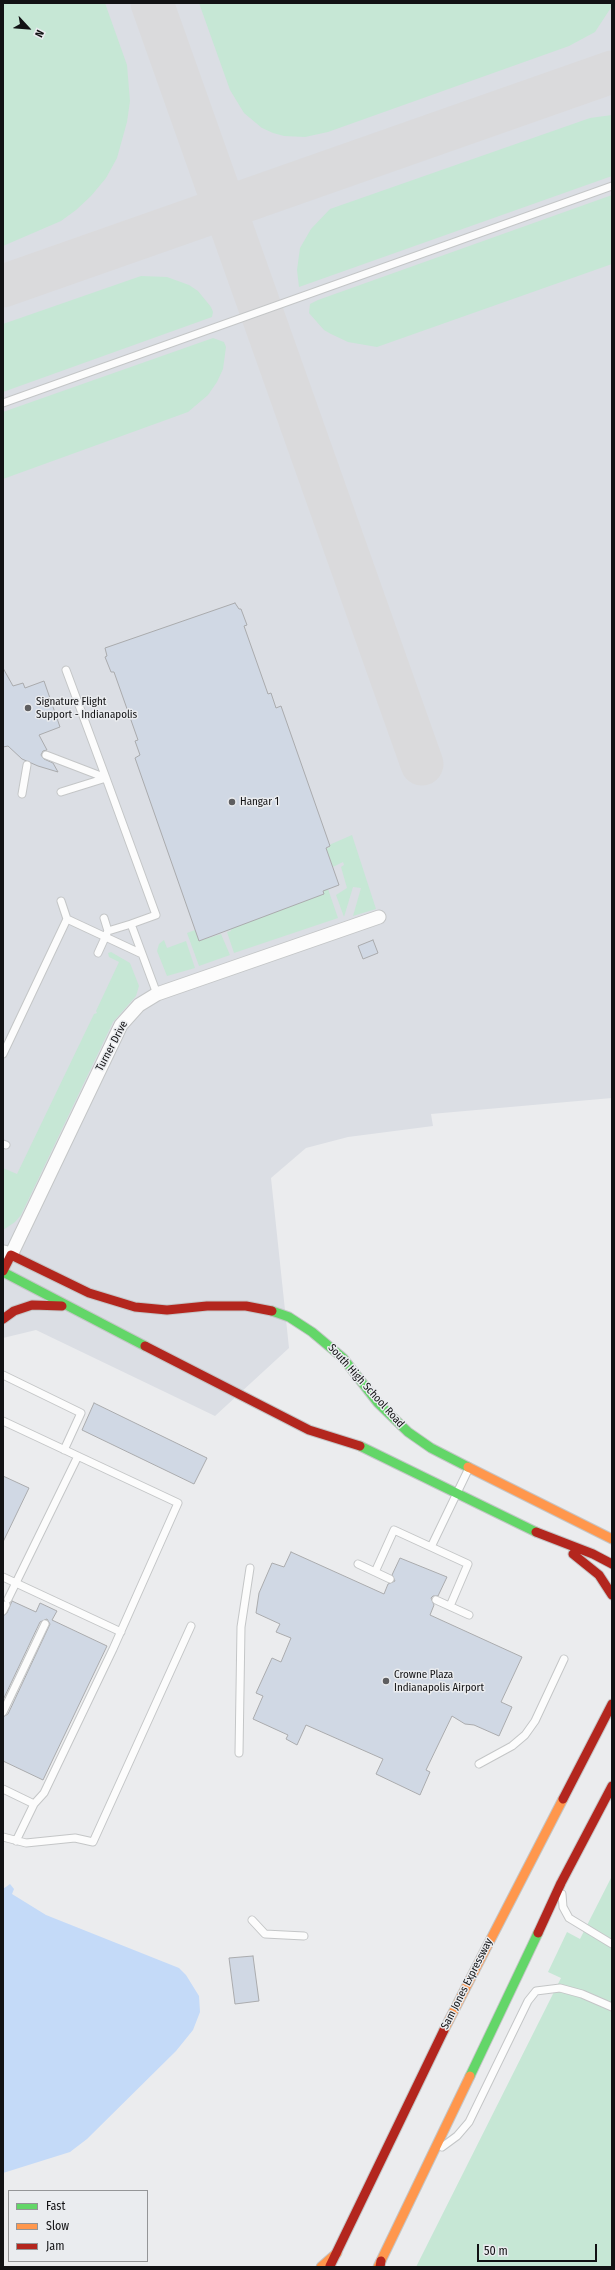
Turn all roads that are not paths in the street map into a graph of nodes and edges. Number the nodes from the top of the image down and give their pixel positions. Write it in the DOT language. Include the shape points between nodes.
graph roads {
  1 [pos="612,186"];
  2 [pos="3,402"];
  3 [pos="66,670"];
  4 [pos="46,755"];
  5 [pos="27,765"];
  6 [pos="106,778"];
  7 [pos="60,792"];
  8 [pos="22,794"];
  9 [pos="62,901"];
  10 [pos="379,917"];
  11 [pos="104,918"];
  12 [pos="67,919"];
  13 [pos="131,924"];
  14 [pos="107,934"];
  15 [pos="98,952"];
  16 [pos="142,954"];
  17 [pos="157,994"];
  18 [pos="3,1054"];
  19 [pos="7,1253"];
  20 [pos="3,1272"];
  21 [pos="69,1306"];
  22 [pos="3,1318"];
  23 [pos="3,1375"];
  24 [pos="3,1421"];
  25 [pos="64,1450"];
  26 [pos="78,1456"];
  27 [pos="469,1468"];
  28 [pos="456,1493"];
  29 [pos="534,1531"];
  30 [pos="612,1539"];
  31 [pos="431,1547"];
  32 [pos="358,1564"];
  33 [pos="612,1564"];
  34 [pos="250,1568"];
  35 [pos="375,1572"];
  36 [pos="3,1577"];
  37 [pos="390,1579"];
  38 [pos="16,1583"];
  39 [pos="612,1594"];
  40 [pos="436,1600"];
  41 [pos="6,1605"];
  42 [pos="450,1606"];
  43 [pos="469,1615"];
  44 [pos="45,1624"];
  45 [pos="191,1626"];
  46 [pos="121,1632"];
  47 [pos="564,1659"];
  48 [pos="612,1705"];
  49 [pos="3,1712"];
  50 [pos="239,1754"];
  51 [pos="479,1764"];
  52 [pos="612,1786"];
  53 [pos="3,1789"];
  54 [pos="612,1802"];
  55 [pos="34,1804"];
  56 [pos="3,1837"];
  57 [pos="16,1841"];
  58 [pos="580,1845"];
  59 [pos="569,1867"];
  60 [pos="252,1920"];
  61 [pos="304,1936"];
  62 [pos="612,1944"];
  63 [pos="612,2007"];
  64 [pos="434,2153"];
  65 [pos="337,2253"];
  66 [pos="380,2265"];
  67 [pos="321,2267"];
  68 [pos="330,2267"];
  1 -- 2 [label="lane"];
  3 -- 6 [label="lane"];
  4 -- 6 [label="lane"];
  5 -- 8 [label="lane"];
  6 -- 7 [label="lane"];
  6 -- 13 [label="lane" via="156,915"];
  9 -- 12 [label="lane"];
  10 -- 17 [label="street, Turner Drive"];
  11 -- 14 [label="lane"];
  12 -- 14 [label="lane"];
  12 -- 18 [label="lane"];
  13 -- 14 [label="lane"];
  13 -- 16 [label="lane"];
  14 -- 15 [label="lane"];
  14 -- 16 [label="lane"];
  16 -- 17 [label="lane"];
  17 -- 19 [label="street, Turner Drive" via="139,1005 121,1025"];
  19 -- 20 [label="main road"];
  19 -- 27 [label="main road, South High School Road" via="89,1293 135,1307 162,1310 246,1306 289,1317 343,1358 378,1403 408,1432 431,1448"];
  20 -- 21 [label="main road"];
  21 -- 22 [label="main road" via="32,1305"];
  21 -- 28 [label="main road" via="309,1430 354,1442"];
  23 -- 25 [label="lane" via="81,1413"];
  24 -- 25 [label="lane"];
  25 -- 26 [label="lane"];
  26 -- 38 [label="lane"];
  26 -- 46 [label="lane" via="178,1503"];
  27 -- 28 [label="lane"];
  27 -- 30 [label="main road, South High School Road"];
  28 -- 29 [label="main road"];
  28 -- 31 [label="lane"];
  29 -- 33 [label="main road"];
  29 -- 39 [label="main road" via="587,1564 599,1575"];
  31 -- 35 [label="lane" via="394,1530"];
  31 -- 42 [label="lane" via="468,1564"];
  32 -- 35 [label="lane"];
  34 -- 50 [label="lane" via="241,1626"];
  35 -- 37 [label="lane"];
  36 -- 38 [label="lane"];
  38 -- 41 [label="lane"];
  38 -- 46 [label="lane" via="54,1605"];
  40 -- 42 [label="lane"];
  42 -- 43 [label="lane"];
  44 -- 49 [label="lane"];
  45 -- 57 [label="lane" via="93,1842 75,1838 26,1843"];
  46 -- 55 [label="lane" via="44,1793"];
  47 -- 51 [label="lane" via="535,1721 525,1735 512,1746"];
  48 -- 65 [label="main road, Sam Jones Expressway" via="458,2003"];
  52 -- 58 [label="main road"];
  53 -- 55 [label="lane"];
  54 -- 58 [label="main road"];
  55 -- 57 [label="lane"];
  56 -- 57 [label="lane"];
  58 -- 59 [label="main road"];
  59 -- 62 [label="lane" via="562,1894 566,1915"];
  59 -- 64 [label="main road"];
  60 -- 61 [label="lane" via="264,1934"];
  63 -- 64 [label="lane" via="560,1988 536,1991 528,2001 469,2122 457,2136"];
  64 -- 66 [label="main road"];
  65 -- 67 [label="main road"];
  65 -- 68 [label="main road, Sam Jones Expressway"];
}
